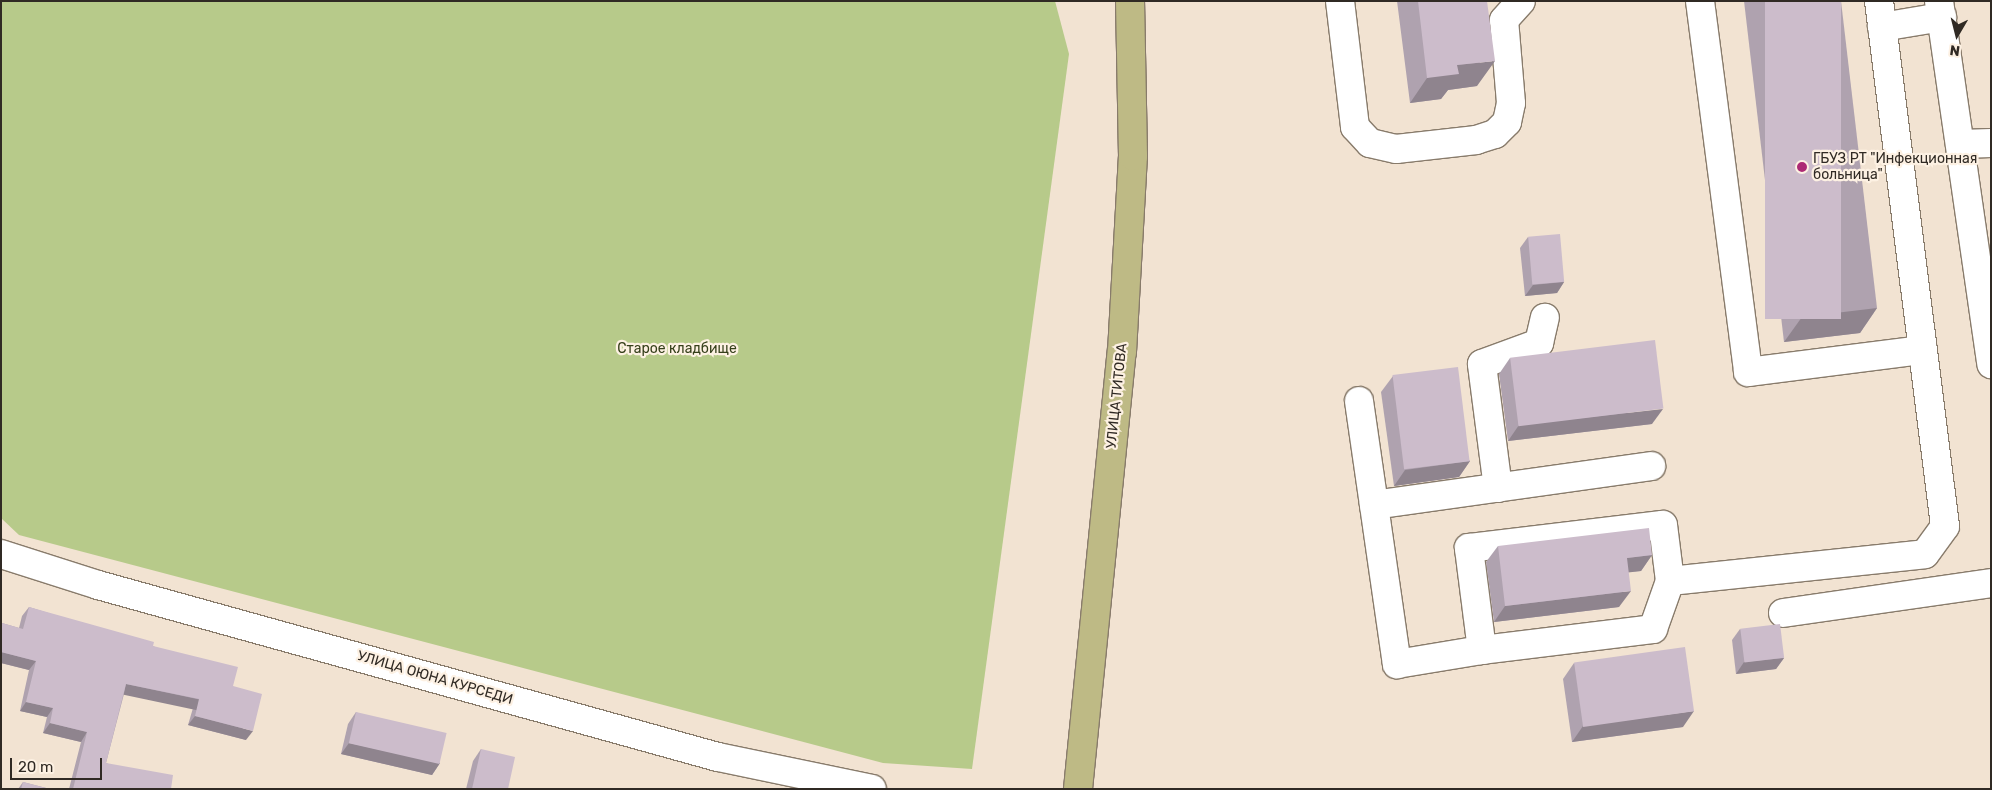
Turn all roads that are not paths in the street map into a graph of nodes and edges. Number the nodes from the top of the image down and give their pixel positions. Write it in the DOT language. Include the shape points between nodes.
graph roads {
  1 [pos="1130,1"];
  2 [pos="1340,1"];
  3 [pos="1521,1"];
  4 [pos="1700,1"];
  5 [pos="1941,9"];
  6 [pos="1880,14"];
  7 [pos="1991,143"];
  8 [pos="1961,144"];
  9 [pos="1545,318"];
  10 [pos="1923,350"];
  11 [pos="1991,364"];
  12 [pos="1359,400"];
  13 [pos="1651,466"];
  14 [pos="1498,488"];
  15 [pos="1374,505"];
  16 [pos="1,554"];
  17 [pos="1670,581"];
  18 [pos="1991,583"];
  19 [pos="1783,613"];
  20 [pos="1482,650"];
  21 [pos="872,789"];
  22 [pos="1078,789"];
  1 -- 22 [label="main road, УЛИЦА ТИТОВА" via="1133,156 1122,352"];
  2 -- 3 [label="street" via="1355,127 1370,143 1396,148 1476,140 1495,134 1507,122 1511,103 1504,20"];
  4 -- 10 [label="street" via="1748,372"];
  5 -- 6 [label="street"];
  5 -- 8 [label="street"];
  6 -- 10 [label="street"];
  7 -- 8 [label="street"];
  8 -- 11 [label="street"];
  9 -- 14 [label="street" via="1539,343 1482,364"];
  10 -- 17 [label="street" via="1946,526 1925,554"];
  12 -- 15 [label="street"];
  13 -- 14 [label="street"];
  14 -- 15 [label="street"];
  15 -- 20 [label="street" via="1397,664"];
  16 -- 21 [label="street, УЛИЦА ОЮНА КУРСЕДИ" via="98,585 718,757"];
  17 -- 20 [label="street" via="1653,629"];
  17 -- 20 [label="street" via="1662,524 1469,548"];
  18 -- 19 [label="street"];
}
